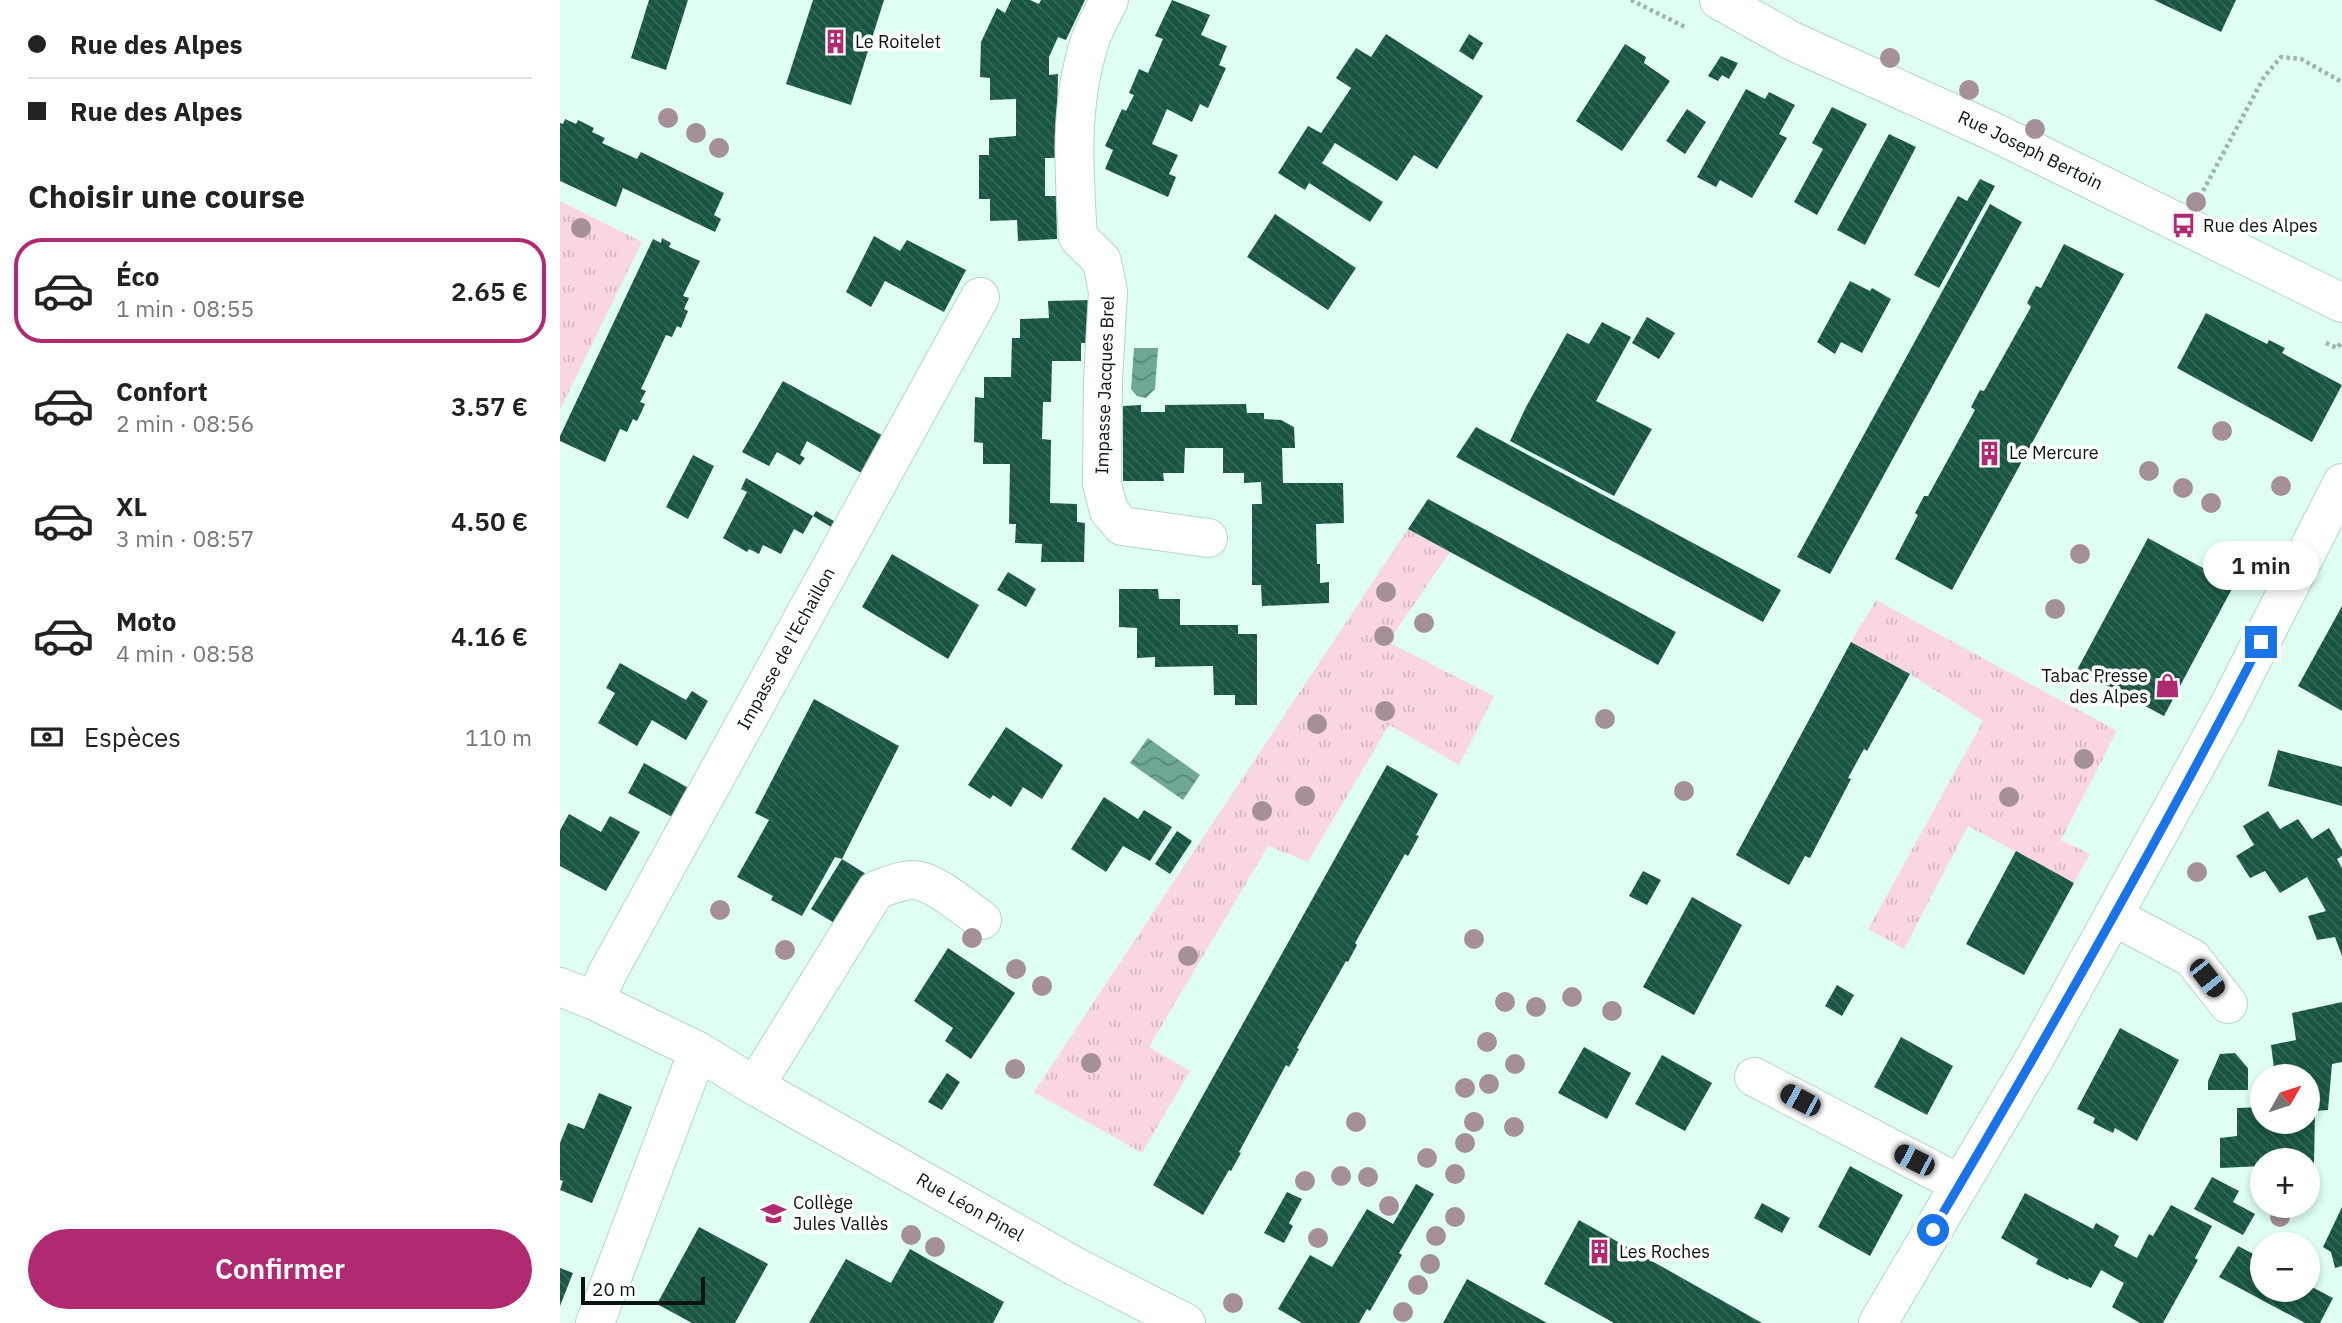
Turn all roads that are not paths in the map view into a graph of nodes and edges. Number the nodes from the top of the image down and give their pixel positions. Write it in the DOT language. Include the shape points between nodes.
graph roads {
  1 [pos="1109,0"];
  2 [pos="1719,0"];
  3 [pos="980,297"];
  4 [pos="2342,303"];
  5 [pos="2342,483"];
  6 [pos="1208,538"];
  7 [pos="2113,916"];
  8 [pos="982,920"];
  9 [pos="560,987"];
  10 [pos="595,1001"];
  11 [pos="2228,1004"];
  12 [pos="698,1051"];
  13 [pos="1754,1077"];
  14 [pos="755,1086"];
  15 [pos="1960,1184"];
  16 [pos="594,1323"];
  17 [pos="1186,1323"];
  18 [pos="1878,1323"];
  1 -- 6 [label="street, Impasse Jacques Brel" via="1089,43 1073,147 1078,237 1102,261 1108,292 1102,485 1109,512 1122,526"];
  2 -- 4 [label="street, Rue Joseph Bertoin" via="1792,41 1992,131"];
  3 -- 10 [label="street, Impasse de l'Echaillon"];
  5 -- 7 [label="street" via="2226,710"];
  7 -- 11 [label="street" via="2192,958"];
  7 -- 15 [label="street"];
  8 -- 14 [label="street" via="916,880 876,890"];
  9 -- 10 [label="street, Rue Léon Pinel"];
  10 -- 12 [label="street, Rue Léon Pinel"];
  12 -- 14 [label="street, Rue Léon Pinel"];
  12 -- 16 [label="street"];
  13 -- 15 [label="street"];
  14 -- 17 [label="street, Rue Léon Pinel" via="1076,1267"];
  15 -- 18 [label="street"];
}
